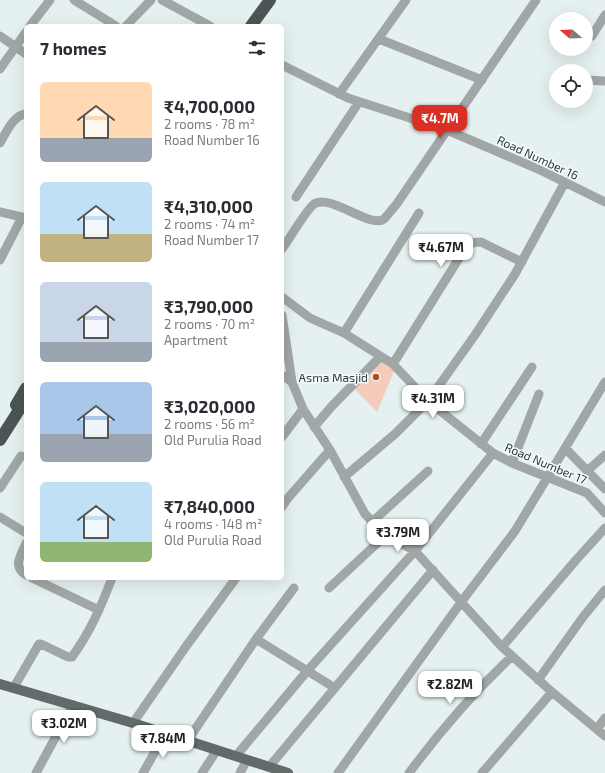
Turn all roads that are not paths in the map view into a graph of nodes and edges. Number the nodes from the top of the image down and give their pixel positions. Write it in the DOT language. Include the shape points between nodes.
graph roads {
  1 [pos="50,0"];
  2 [pos="74,0"];
  3 [pos="151,0"];
  4 [pos="162,0"];
  5 [pos="270,0"];
  6 [pos="277,0"];
  7 [pos="406,0"];
  8 [pos="536,0"];
  9 [pos="605,15"];
  10 [pos="32,24"];
  11 [pos="113,24"];
  12 [pos="128,24"];
  13 [pos="206,24"];
  14 [pos="252,24"];
  15 [pos="259,24"];
  16 [pos="593,34"];
  17 [pos="24,35"];
  18 [pos="0,36"];
  19 [pos="379,39"];
  20 [pos="15,46"];
  21 [pos="24,53"];
  22 [pos="284,66"];
  23 [pos="0,69"];
  24 [pos="482,80"];
  25 [pos="593,80"];
  26 [pos="605,81"];
  27 [pos="339,94"];
  28 [pos="359,102"];
  29 [pos="24,114"];
  30 [pos="448,130"];
  31 [pos="0,143"];
  32 [pos="565,182"];
  33 [pos="296,197"];
  34 [pos="605,202"];
  35 [pos="0,212"];
  36 [pos="419,213"];
  37 [pos="24,217"];
  38 [pos="284,246"];
  39 [pos="0,260"];
  40 [pos="522,262"];
  41 [pos="284,298"];
  42 [pos="284,328"];
  43 [pos="344,333"];
  44 [pos="380,357"];
  45 [pos="392,364"];
  46 [pos="532,367"];
  47 [pos="284,376"];
  48 [pos="292,382"];
  49 [pos="605,382"];
  50 [pos="24,391"];
  51 [pos="539,394"];
  52 [pos="428,401"];
  53 [pos="24,402"];
  54 [pos="303,409"];
  55 [pos="314,427"];
  56 [pos="0,429"];
  57 [pos="284,434"];
  58 [pos="0,440"];
  59 [pos="481,444"];
  60 [pos="565,448"];
  61 [pos="330,450"];
  62 [pos="493,453"];
  63 [pos="605,455"];
  64 [pos="22,456"];
  65 [pos="512,463"];
  66 [pos="428,471"];
  67 [pos="587,471"];
  68 [pos="344,477"];
  69 [pos="547,477"];
  70 [pos="0,488"];
  71 [pos="605,490"];
  72 [pos="284,504"];
  73 [pos="605,513"];
  74 [pos="0,517"];
  75 [pos="372,522"];
  76 [pos="605,528"];
  77 [pos="24,531"];
  78 [pos="386,535"];
  79 [pos="24,549"];
  80 [pos="415,551"];
  81 [pos="433,570"];
  82 [pos="24,574"];
  83 [pos="36,580"];
  84 [pos="111,580"];
  85 [pos="235,580"];
  86 [pos="294,588"];
  87 [pos="330,588"];
  88 [pos="605,590"];
  89 [pos="462,601"];
  90 [pos="99,610"];
  91 [pos="256,639"];
  92 [pos="502,647"];
  93 [pos="512,656"];
  94 [pos="308,670"];
  95 [pos="538,680"];
  96 [pos="0,684"];
  97 [pos="14,687"];
  98 [pos="335,688"];
  99 [pos="552,692"];
  100 [pos="73,705"];
  101 [pos="605,718"];
  102 [pos="133,723"];
  103 [pos="597,729"];
  104 [pos="165,734"];
  105 [pos="605,736"];
  106 [pos="188,740"];
  107 [pos="217,750"];
  108 [pos="236,756"];
  109 [pos="248,760"];
  110 [pos="269,767"];
  111 [pos="36,773"];
  112 [pos="143,773"];
  113 [pos="202,773"];
  114 [pos="240,773"];
  115 [pos="288,773"];
  116 [pos="338,773"];
  117 [pos="409,773"];
  118 [pos="482,773"];
  1 -- 10 [label="street"];
  2 -- 11 [label="street"];
  3 -- 12 [label="street"];
  4 -- 13 [label="street"];
  5 -- 14 [label="highway"];
  6 -- 15 [label="highway"];
  7 -- 19 [label="street"];
  8 -- 24 [label="street"];
  9 -- 16 [label="street"];
  17 -- 20 [label="street"];
  18 -- 20 [label="street"];
  19 -- 24 [label="street"];
  19 -- 27 [label="street"];
  20 -- 21 [label="street"];
  20 -- 23 [label="street"];
  22 -- 27 [label="street, Road Number 16"];
  24 -- 30 [label="street"];
  25 -- 26 [label="street"];
  27 -- 28 [label="street, Road Number 16"];
  28 -- 30 [label="street, Road Number 16"];
  28 -- 33 [label="street"];
  29 -- 31 [label="street" via="19,115"];
  30 -- 32 [label="street, Road Number 16"];
  30 -- 38 [label="street" via="384,219 371,220 329,203 317,202 310,207"];
  32 -- 34 [label="street, Road Number 16"];
  32 -- 40 [label="street"];
  35 -- 37 [label="street"];
  36 -- 43 [label="street"];
  37 -- 39 [label="street"];
  40 -- 45 [label="street" via="481,242 466,247"];
  40 -- 52 [label="street"];
  41 -- 43 [label="street, Road Number 17" via="310,318"];
  42 -- 48 [label="street"];
  43 -- 44 [label="street, Road Number 17"];
  44 -- 45 [label="street, Road Number 17"];
  44 -- 55 [label="street"];
  45 -- 52 [label="street, Road Number 17"];
  46 -- 59 [label="street"];
  47 -- 48 [label="street"];
  48 -- 54 [label="street"];
  49 -- 60 [label="street"];
  50 -- 56 [label="highway"];
  51 -- 65 [label="street"];
  52 -- 59 [label="street, Road Number 17"];
  52 -- 68 [label="street" via="395,434"];
  53 -- 58 [label="highway"];
  54 -- 55 [label="street"];
  54 -- 57 [label="street"];
  55 -- 61 [label="street"];
  59 -- 62 [label="street, Road Number 17"];
  60 -- 67 [label="street"];
  60 -- 69 [label="street"];
  61 -- 68 [label="street"];
  61 -- 72 [label="street"];
  62 -- 65 [label="street, Road Number 17"];
  62 -- 80 [label="street"];
  63 -- 67 [label="street"];
  64 -- 70 [label="street"];
  65 -- 69 [label="street, Road Number 17"];
  66 -- 75 [label="street"];
  67 -- 71 [label="street"];
  68 -- 75 [label="street"];
  69 -- 73 [label="street, Road Number 17" via="587,493"];
  69 -- 89 [label="street" via="515,531"];
  74 -- 77 [label="street"];
  75 -- 78 [label="street"];
  76 -- 92 [label="street"];
  78 -- 80 [label="street"];
  78 -- 87 [label="street"];
  79 -- 82 [label="street" via="18,566"];
  80 -- 81 [label="street"];
  80 -- 94 [label="street"];
  81 -- 89 [label="street"];
  81 -- 98 [label="street"];
  83 -- 90 [label="street"];
  84 -- 90 [label="street"];
  85 -- 102 [label="street"];
  86 -- 91 [label="street"];
  88 -- 95 [label="street"];
  89 -- 92 [label="street"];
  89 -- 116 [label="street"];
  90 -- 97 [label="street" via="72,657 38,644"];
  91 -- 94 [label="street"];
  91 -- 106 [label="street"];
  92 -- 93 [label="street"];
  93 -- 95 [label="street"];
  93 -- 117 [label="street" via="458,712"];
  94 -- 98 [label="street"];
  94 -- 108 [label="street"];
  95 -- 99 [label="street"];
  96 -- 97 [label="main road"];
  97 -- 100 [label="main road"];
  98 -- 110 [label="street"];
  99 -- 103 [label="street"];
  99 -- 118 [label="street"];
  100 -- 102 [label="main road"];
  100 -- 111 [label="street"];
  101 -- 103 [label="street"];
  102 -- 104 [label="main road"];
  103 -- 105 [label="street"];
  104 -- 106 [label="main road"];
  104 -- 112 [label="street"];
  106 -- 107 [label="main road"];
  107 -- 108 [label="main road"];
  107 -- 113 [label="street"];
  108 -- 109 [label="main road"];
  109 -- 110 [label="main road"];
  109 -- 114 [label="street"];
  110 -- 115 [label="main road"];
}
